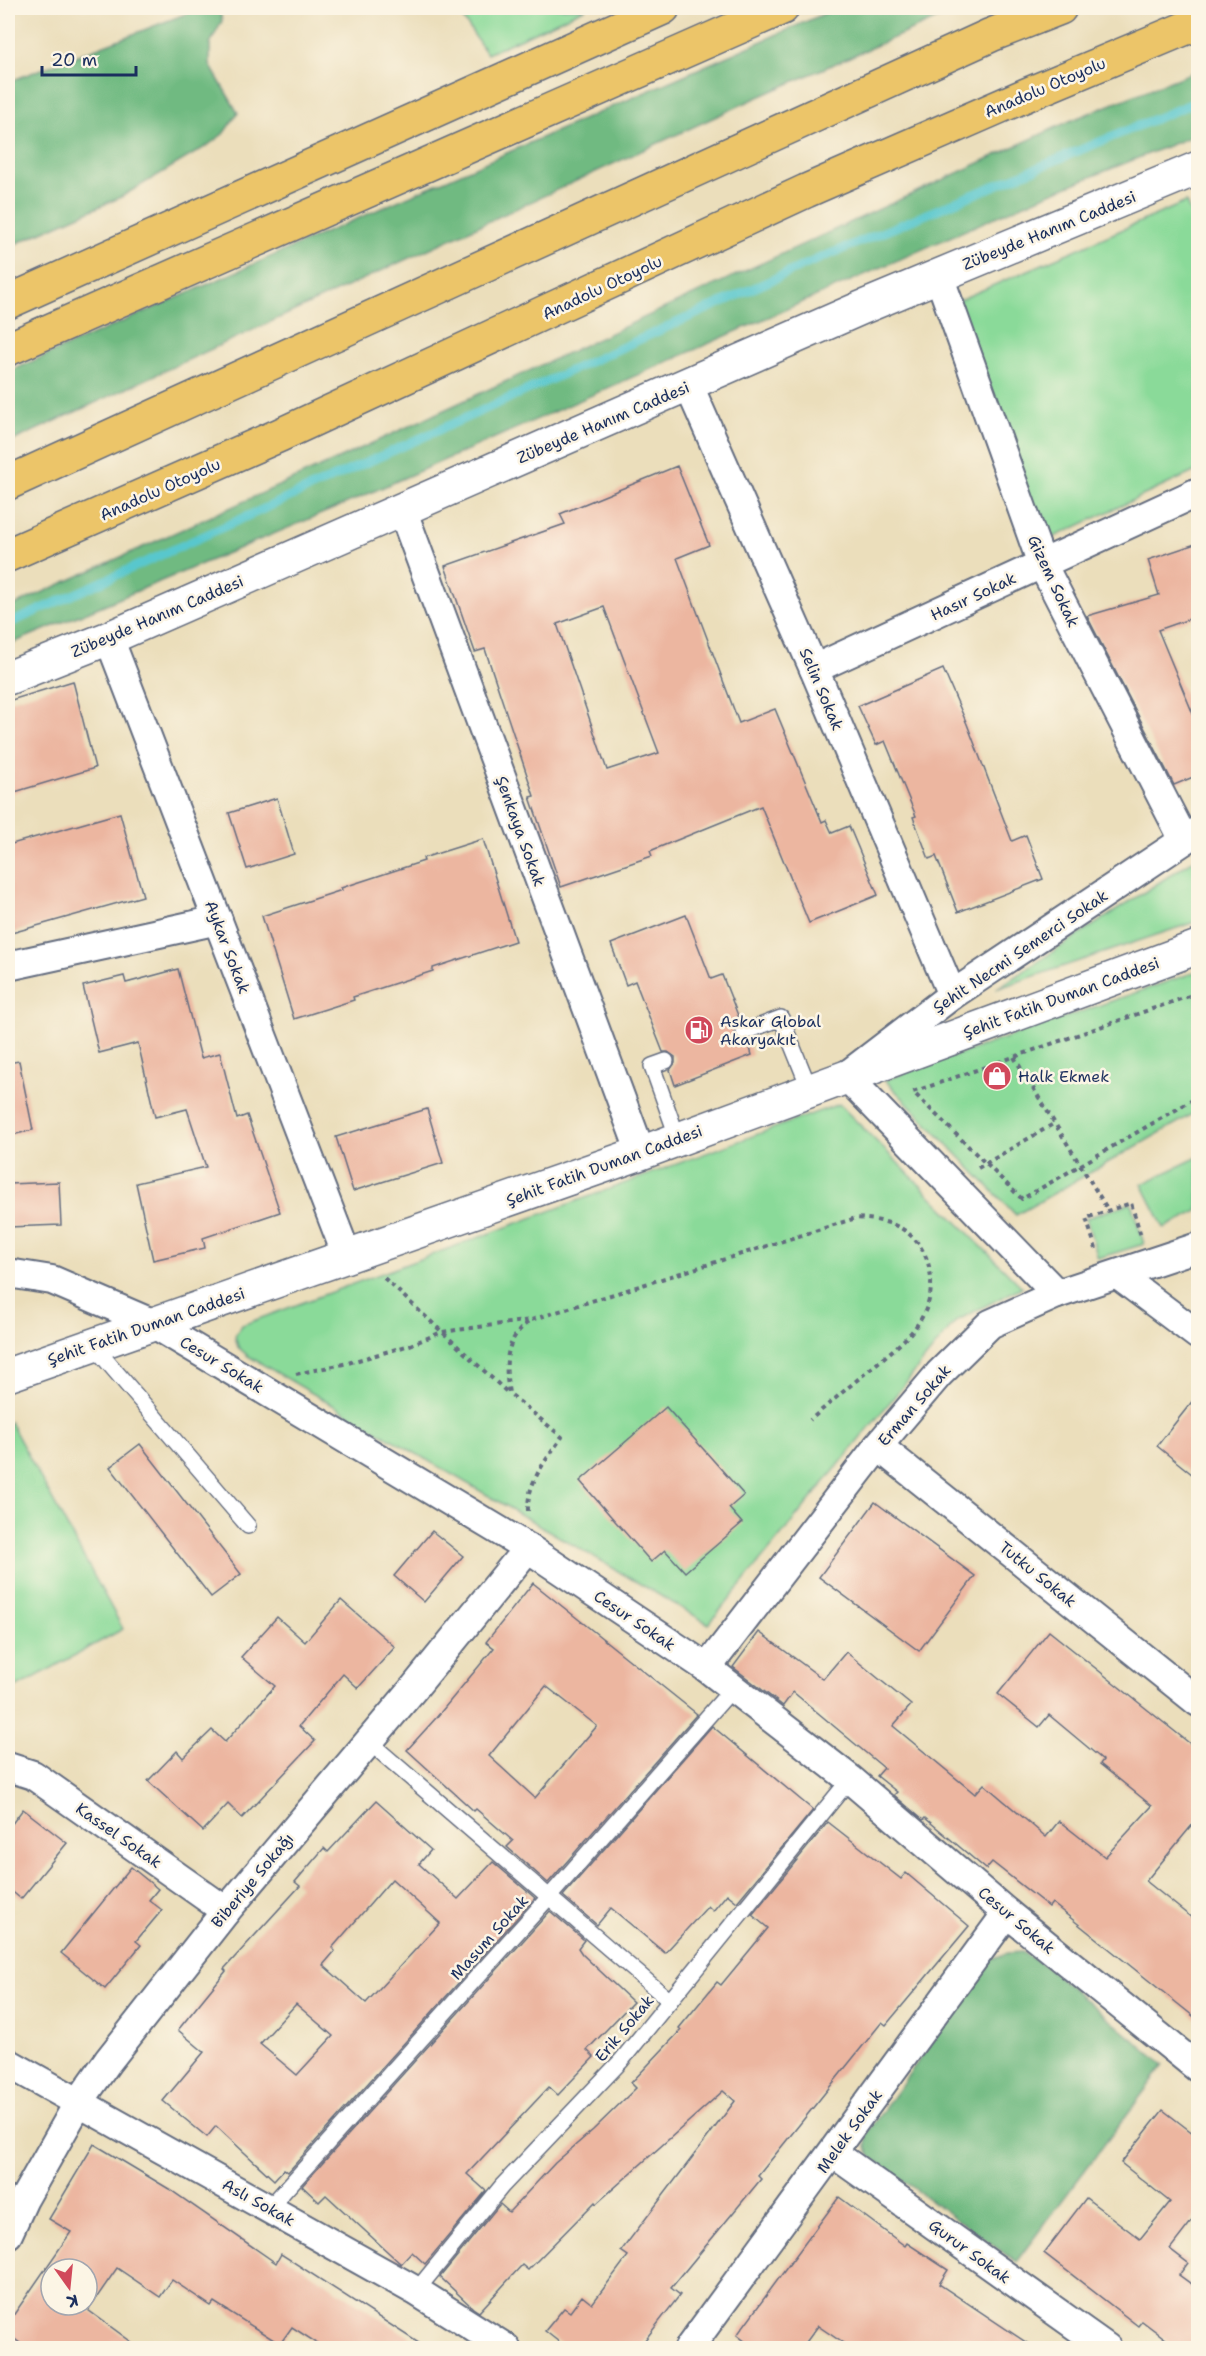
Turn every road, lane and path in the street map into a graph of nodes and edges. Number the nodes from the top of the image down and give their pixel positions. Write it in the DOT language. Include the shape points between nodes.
graph roads {
  1 [pos="663,8"];
  2 [pos="782,8"];
  3 [pos="1060,8"];
  4 [pos="1198,23"];
  5 [pos="1198,168"];
  6 [pos="939,276"];
  7 [pos="8,302"];
  8 [pos="8,349"];
  9 [pos="689,386"];
  10 [pos="8,483"];
  11 [pos="1198,492"];
  12 [pos="402,509"];
  13 [pos="8,555"];
  14 [pos="1042,564"];
  15 [pos="109,638"];
  16 [pos="814,669"];
  17 [pos="8,678"];
  18 [pos="1192,836"];
  19 [pos="218,920"];
  20 [pos="1198,947"];
  21 [pos="8,966"];
  22 [pos="1198,993"];
  23 [pos="952,995"];
  24 [pos="744,1032"];
  25 [pos="1014,1057"];
  26 [pos="666,1061"];
  27 [pos="846,1076"];
  28 [pos="810,1090"];
  29 [pos="1198,1097"];
  30 [pos="1055,1122"];
  31 [pos="678,1139"];
  32 [pos="640,1153"];
  33 [pos="986,1164"];
  34 [pos="1081,1165"];
  35 [pos="951,1185"];
  36 [pos="1108,1210"];
  37 [pos="1198,1247"];
  38 [pos="352,1254"];
  39 [pos="1150,1264"];
  40 [pos="8,1273"];
  41 [pos="1112,1277"];
  42 [pos="1057,1294"];
  43 [pos="531,1320"];
  44 [pos="154,1324"];
  45 [pos="442,1332"];
  46 [pos="1198,1335"];
  47 [pos="93,1345"];
  48 [pos="8,1375"];
  49 [pos="254,1383"];
  50 [pos="509,1393"];
  51 [pos="810,1420"];
  52 [pos="878,1446"];
  53 [pos="248,1526"];
  54 [pos="528,1548"];
  55 [pos="707,1668"];
  56 [pos="733,1688"];
  57 [pos="1198,1702"];
  58 [pos="368,1742"];
  59 [pos="8,1767"];
  60 [pos="850,1779"];
  61 [pos="549,1897"];
  62 [pos="226,1911"];
  63 [pos="1007,1913"];
  64 [pos="670,2001"];
  65 [pos="8,2063"];
  66 [pos="1198,2068"];
  67 [pos="79,2102"];
  68 [pos="833,2153"];
  69 [pos="268,2208"];
  70 [pos="8,2234"];
  71 [pos="416,2291"];
  72 [pos="506,2349"];
  73 [pos="689,2349"];
  74 [pos="1107,2349"];
  1 -- 7 [label="main road"];
  2 -- 8 [label="main road"];
  3 -- 10 [label="main road" via="969,45"];
  4 -- 13 [label="main road, Anadolu Otoyolu" via="806,191 280,435"];
  5 -- 6 [label="street, Zübeyde Hanım Caddesi"];
  6 -- 9 [label="street, Zübeyde Hanım Caddesi"];
  6 -- 14 [label="street, Gizem Sokak"];
  9 -- 12 [label="street, Zübeyde Hanım Caddesi"];
  9 -- 16 [label="street, Selin Sokak"];
  11 -- 14 [label="street, Hasır Sokak"];
  12 -- 15 [label="street, Zübeyde Hanım Caddesi"];
  12 -- 32 [label="street, Şenkaya Sokak"];
  14 -- 16 [label="street, Hasır Sokak"];
  14 -- 18 [label="street, Gizem Sokak"];
  15 -- 17 [label="street, Zübeyde Hanım Caddesi"];
  15 -- 19 [label="street, Aykar Sokak"];
  16 -- 23 [label="street, Selin Sokak"];
  18 -- 23 [label="street, Şehit Necmi Semerci Sokak"];
  19 -- 21 [label="street"];
  19 -- 38 [label="street, Aykar Sokak"];
  20 -- 27 [label="street, Şehit Fatih Duman Caddesi"];
  22 -- 25 [label="path"];
  23 -- 27 [label="street, Şehit Necmi Semerci Sokak"];
  24 -- 28 [label="lane" via="781,1018"];
  25 -- 30 [label="path"];
  25 -- 33 [label="path" via="913,1092"];
  26 -- 31 [label="lane" via="652,1066"];
  27 -- 28 [label="street, Şehit Fatih Duman Caddesi"];
  27 -- 35 [label="street"];
  28 -- 31 [label="street, Şehit Fatih Duman Caddesi"];
  29 -- 34 [label="path"];
  30 -- 33 [label="path"];
  30 -- 34 [label="path"];
  31 -- 32 [label="street, Şehit Fatih Duman Caddesi"];
  32 -- 38 [label="street, Şehit Fatih Duman Caddesi"];
  33 -- 34 [label="path" via="1022,1199"];
  33 -- 35 [label="path"];
  34 -- 36 [label="path"];
  35 -- 42 [label="street"];
  36 -- 39 [label="path" via="1131,1203"];
  36 -- 41 [label="path" via="1086,1218"];
  37 -- 39 [label="street, Erman Sokak"];
  38 -- 44 [label="street, Şehit Fatih Duman Caddesi"];
  38 -- 45 [label="path"];
  39 -- 41 [label="street, Erman Sokak"];
  40 -- 44 [label="street, Cesur Sokak" via="52,1281"];
  41 -- 42 [label="street, Erman Sokak"];
  41 -- 46 [label="street"];
  42 -- 52 [label="street, Erman Sokak" via="990,1324 939,1374"];
  43 -- 45 [label="path"];
  43 -- 50 [label="path" via="517,1330 509,1350 505,1369"];
  43 -- 51 [label="path" via="856,1218 883,1220 904,1229 920,1246 930,1266 932,1292 922,1317 901,1342"];
  44 -- 47 [label="street, Şehit Fatih Duman Caddesi"];
  44 -- 49 [label="street, Cesur Sokak"];
  45 -- 49 [label="path" via="348,1363"];
  45 -- 50 [label="path"];
  47 -- 48 [label="street, Şehit Fatih Duman Caddesi"];
  47 -- 53 [label="lane"];
  49 -- 54 [label="street, Cesur Sokak"];
  50 -- 54 [label="path" via="562,1437 537,1473 528,1499"];
  52 -- 55 [label="street, Erman Sokak"];
  52 -- 57 [label="street, Tutku Sokak"];
  54 -- 55 [label="street, Cesur Sokak"];
  54 -- 58 [label="street, Biberiye Sokağı"];
  55 -- 56 [label="street, Cesur Sokak"];
  56 -- 60 [label="street, Cesur Sokak"];
  56 -- 61 [label="lane, Masum Sokak"];
  58 -- 61 [label="lane"];
  58 -- 62 [label="street, Biberiye Sokağı"];
  59 -- 62 [label="street, Kassel Sokak" via="33,1775"];
  60 -- 63 [label="street, Cesur Sokak"];
  60 -- 64 [label="lane, Erik Sokak"];
  61 -- 64 [label="lane"];
  61 -- 69 [label="lane, Masum Sokak"];
  62 -- 67 [label="street, Biberiye Sokağı"];
  63 -- 66 [label="street, Cesur Sokak"];
  63 -- 68 [label="street, Melek Sokak"];
  64 -- 71 [label="lane, Erik Sokak" via="621,2061 502,2186"];
  65 -- 67 [label="street, Aslı Sokak"];
  67 -- 69 [label="street, Aslı Sokak"];
  67 -- 70 [label="street, Biberiye Sokağı"];
  68 -- 73 [label="street, Melek Sokak"];
  68 -- 74 [label="street, Gurur Sokak"];
  69 -- 71 [label="street, Aslı Sokak"];
  71 -- 72 [label="street, Aslı Sokak"];
}
